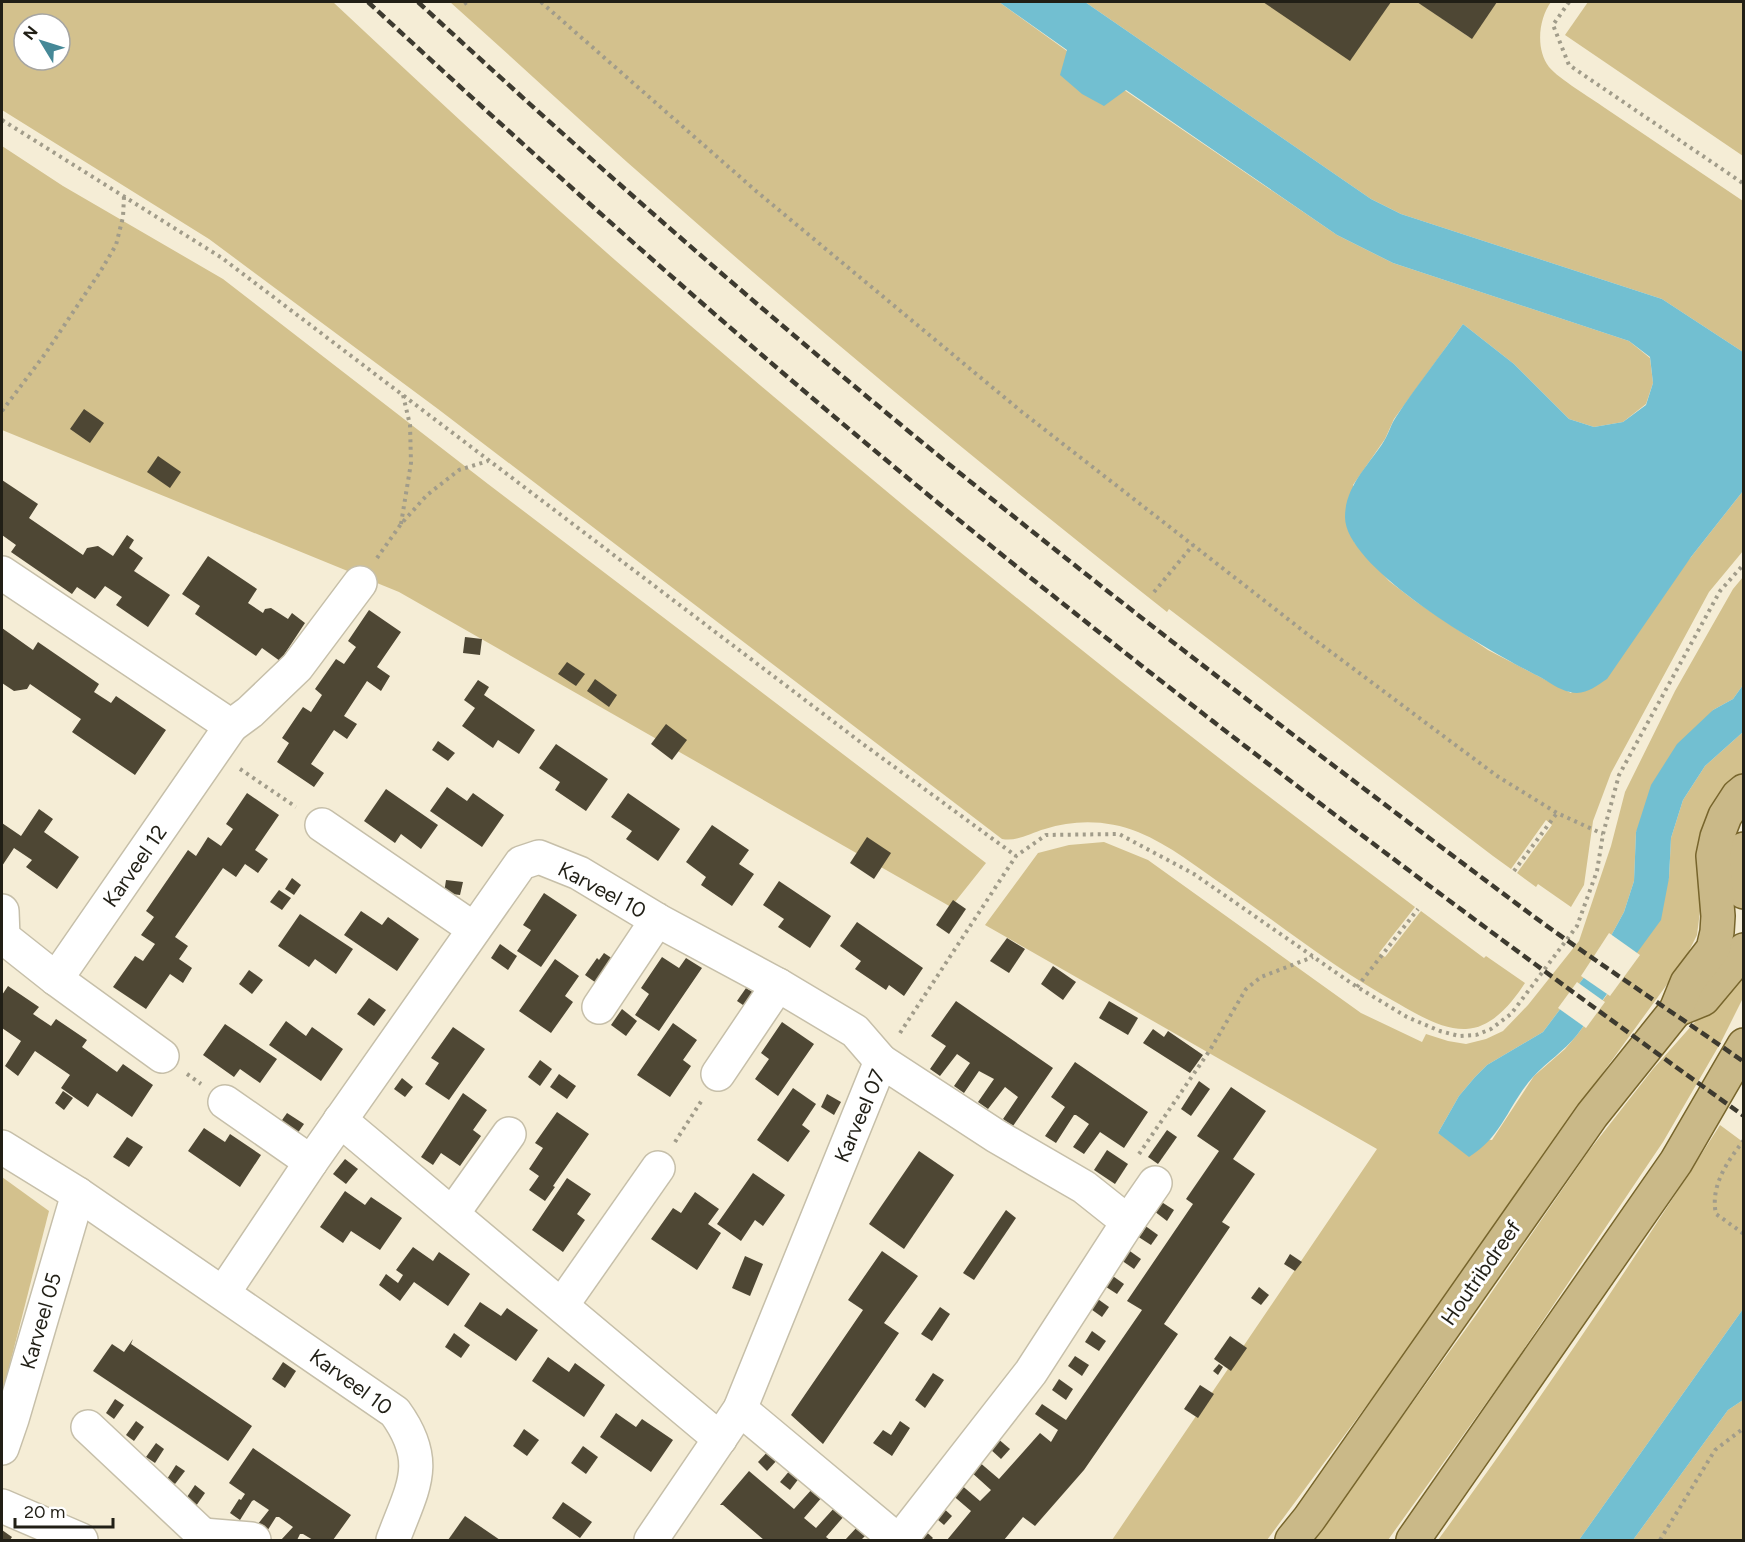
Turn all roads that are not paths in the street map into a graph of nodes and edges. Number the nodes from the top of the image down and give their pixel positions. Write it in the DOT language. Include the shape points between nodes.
graph roads {
  1 [pos="2,573"];
  2 [pos="360,583"];
  3 [pos="223,739"];
  4 [pos="1743,791"];
  5 [pos="322,825"];
  6 [pos="1743,849"];
  7 [pos="1743,892"];
  8 [pos="657,920"];
  9 [pos="2,928"];
  10 [pos="474,929"];
  11 [pos="1743,950"];
  12 [pos="56,980"];
  13 [pos="778,985"];
  14 [pos="598,1007"];
  15 [pos="1676,1010"];
  16 [pos="1743,1046"];
  17 [pos="162,1056"];
  18 [pos="881,1061"];
  19 [pos="718,1074"];
  20 [pos="225,1102"];
  21 [pos="340,1120"];
  22 [pos="509,1134"];
  23 [pos="2,1147"];
  24 [pos="311,1162"];
  25 [pos="658,1168"];
  26 [pos="1155,1184"];
  27 [pos="78,1194"];
  28 [pos="453,1213"];
  29 [pos="1128,1222"];
  30 [pos="224,1292"];
  31 [pos="562,1305"];
  32 [pos="740,1409"];
  33 [pos="88,1427"];
  34 [pos="720,1439"];
  35 [pos="2,1448"];
  36 [pos="2,1506"];
  37 [pos="202,1538"];
  38 [pos="81,1540"];
  39 [pos="254,1540"];
  40 [pos="393,1540"];
  41 [pos="651,1540"];
  42 [pos="898,1540"];
  43 [pos="1292,1540"];
  44 [pos="1413,1540"];
  1 -- 3 [label="street"];
  2 -- 3 [label="street, Karveel 12" via="297,667"];
  3 -- 12 [label="street, Karveel 12"];
  4 -- 15 [label="main road, Houtribdreef" via="1725,816 1713,856 1718,916 1713,949 1687,983"];
  5 -- 10 [label="street"];
  6 -- 7 [label="main road"];
  8 -- 10 [label="street, Karveel 10" via="579,873 539,857 521,863"];
  8 -- 13 [label="street, Karveel 10"];
  8 -- 14 [label="street, Karveel 10"];
  9 -- 12 [label="street"];
  10 -- 21 [label="street, Karveel 10"];
  11 -- 15 [label="main road, Houtribdreef" via="1703,999"];
  12 -- 17 [label="street"];
  13 -- 18 [label="street, Karveel 10" via="855,1031"];
  13 -- 19 [label="street"];
  15 -- 43 [label="main road, Houtribdreef" via="1592,1115"];
  16 -- 44 [label="main road" via="1676,1162"];
  18 -- 29 [label="street, Karveel 07" via="996,1136 1084,1187"];
  18 -- 32 [label="street, Karveel 07"];
  20 -- 24 [label="street"];
  21 -- 24 [label="street, Karveel 10"];
  21 -- 28 [label="street"];
  22 -- 28 [label="street"];
  23 -- 27 [label="street, Karveel 10"];
  24 -- 30 [label="street, Karveel 10"];
  25 -- 31 [label="street"];
  26 -- 29 [label="street"];
  27 -- 30 [label="street, Karveel 10"];
  27 -- 35 [label="street, Karveel 05"];
  28 -- 31 [label="street"];
  29 -- 42 [label="street" via="1031,1372"];
  30 -- 40 [label="street, Karveel 10" via="395,1412 407,1428 416,1452 416,1475"];
  31 -- 34 [label="street"];
  32 -- 34 [label="street, Karveel 07"];
  32 -- 42 [label="street"];
  33 -- 37 [label="street"];
  34 -- 41 [label="street, Karveel 07"];
  36 -- 38 [label="street"];
  37 -- 39 [label="street"];
}
